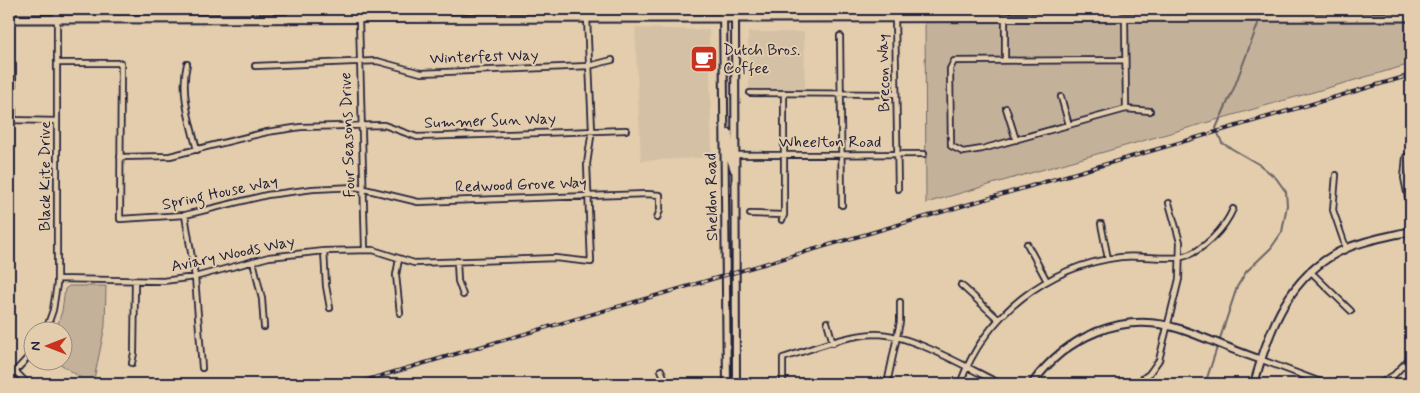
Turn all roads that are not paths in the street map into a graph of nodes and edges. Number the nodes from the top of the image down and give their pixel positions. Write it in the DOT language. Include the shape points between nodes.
graph roads {
  1 [pos="57,9"];
  2 [pos="357,9"];
  3 [pos="376,9"];
  4 [pos="723,9"];
  5 [pos="735,9"];
  6 [pos="907,9"];
  7 [pos="1121,9"];
  8 [pos="895,17"];
  9 [pos="1411,17"];
  10 [pos="587,18"];
  11 [pos="1005,18"];
  12 [pos="1099,18"];
  13 [pos="1125,18"];
  14 [pos="9,19"];
  15 [pos="57,19"];
  16 [pos="287,19"];
  17 [pos="358,19"];
  18 [pos="723,19"];
  19 [pos="735,19"];
  20 [pos="840,36"];
  21 [pos="1005,59"];
  22 [pos="612,60"];
  23 [pos="1125,60"];
  24 [pos="358,62"];
  25 [pos="57,63"];
  26 [pos="187,64"];
  27 [pos="12,65"];
  28 [pos="255,66"];
  29 [pos="589,66"];
  30 [pos="750,93"];
  31 [pos="784,93"];
  32 [pos="840,94"];
  33 [pos="896,94"];
  34 [pos="1061,97"];
  35 [pos="1006,108"];
  36 [pos="1126,109"];
  37 [pos="1150,111"];
  38 [pos="11,120"];
  39 [pos="57,120"];
  40 [pos="361,124"];
  41 [pos="1069,125"];
  42 [pos="725,126"];
  43 [pos="592,130"];
  44 [pos="626,130"];
  45 [pos="1016,140"];
  46 [pos="198,150"];
  47 [pos="736,154"];
  48 [pos="784,154"];
  49 [pos="841,154"];
  50 [pos="898,154"];
  51 [pos="924,154"];
  52 [pos="120,157"];
  53 [pos="1406,157"];
  54 [pos="1336,175"];
  55 [pos="736,176"];
  56 [pos="898,188"];
  57 [pos="363,190"];
  58 [pos="588,195"];
  59 [pos="1169,203"];
  60 [pos="842,205"];
  61 [pos="1233,209"];
  62 [pos="1411,212"];
  63 [pos="750,214"];
  64 [pos="185,215"];
  65 [pos="784,215"];
  66 [pos="657,218"];
  67 [pos="782,220"];
  68 [pos="1101,224"];
  69 [pos="1411,231"];
  70 [pos="1027,244"];
  71 [pos="1346,248"];
  72 [pos="365,249"];
  73 [pos="324,250"];
  74 [pos="1181,257"];
  75 [pos="399,259"];
  76 [pos="1108,259"];
  77 [pos="253,261"];
  78 [pos="457,261"];
  79 [pos="1310,271"];
  80 [pos="195,277"];
  81 [pos="57,279"];
  82 [pos="1047,281"];
  83 [pos="135,282"];
  84 [pos="961,285"];
  85 [pos="463,295"];
  86 [pos="900,302"];
  87 [pos="330,308"];
  88 [pos="1351,311"];
  89 [pos="400,313"];
  90 [pos="998,319"];
  91 [pos="50,320"];
  92 [pos="827,322"];
  93 [pos="1167,326"];
  94 [pos="264,327"];
  95 [pos="897,337"];
  96 [pos="833,343"];
  97 [pos="1411,356"];
  98 [pos="1262,360"];
  99 [pos="132,363"];
  100 [pos="22,365"];
  101 [pos="202,368"];
  102 [pos="966,368"];
  103 [pos="661,370"];
  104 [pos="16,372"];
  105 [pos="9,378"];
  106 [pos="28,384"];
  107 [pos="667,384"];
  108 [pos="727,384"];
  109 [pos="736,384"];
  110 [pos="783,384"];
  111 [pos="887,384"];
  112 [pos="960,384"];
  113 [pos="1001,384"];
  114 [pos="1032,384"];
  115 [pos="1135,384"];
  116 [pos="1254,384"];
  117 [pos="1326,384"];
  118 [pos="1379,384"];
  1 -- 15 [label="main road"];
  2 -- 16 [label="main road" via="299,12"];
  3 -- 17 [label="main road"];
  4 -- 18 [label="main road, Sheldon Road"];
  5 -- 19 [label="main road, Sheldon Road"];
  6 -- 8 [label="main road" via="898,11"];
  7 -- 12 [label="main road"];
  8 -- 11 [label="main road"];
  8 -- 19 [label="main road"];
  8 -- 33 [label="street, Brecon Way"];
  9 -- 13 [label="main road"];
  10 -- 17 [label="main road"];
  10 -- 18 [label="main road"];
  10 -- 29 [label="street"];
  11 -- 12 [label="main road"];
  11 -- 21 [label="street"];
  12 -- 13 [label="main road"];
  13 -- 23 [label="street"];
  14 -- 15 [label="main road"];
  15 -- 16 [label="main road"];
  15 -- 25 [label="street, Black Kite Drive"];
  16 -- 17 [label="main road"];
  17 -- 24 [label="street, Four Seasons Drive"];
  18 -- 19 [label="main road"];
  18 -- 42 [label="main road, Sheldon Road"];
  19 -- 47 [label="main road, Sheldon Road"];
  20 -- 32 [label="street"];
  21 -- 23 [label="street"];
  21 -- 45 [label="street" via="958,60 951,64 950,140 951,146 963,152"];
  22 -- 29 [label="street, Winterfest Way"];
  23 -- 36 [label="street"];
  24 -- 28 [label="street, Winterfest Way"];
  24 -- 29 [label="street, Winterfest Way" via="377,61 421,73"];
  24 -- 40 [label="street, Four Seasons Drive"];
  25 -- 39 [label="street, Black Kite Drive"];
  25 -- 52 [label="street, Spring House Way" via="121,63"];
  26 -- 46 [label="street" via="186,100"];
  27 -- 38 [label="street"];
  29 -- 43 [label="street"];
  30 -- 31 [label="street"];
  31 -- 32 [label="street"];
  31 -- 48 [label="street"];
  32 -- 33 [label="street"];
  32 -- 49 [label="street"];
  33 -- 50 [label="street, Brecon Way"];
  34 -- 41 [label="street"];
  35 -- 45 [label="street"];
  36 -- 37 [label="street"];
  36 -- 41 [label="street"];
  38 -- 39 [label="street"];
  39 -- 81 [label="street, Black Kite Drive"];
  40 -- 43 [label="street, Summer Sun Way" via="384,125 417,137"];
  40 -- 46 [label="street, Summer Sun Way" via="267,132"];
  40 -- 57 [label="street, Four Seasons Drive"];
  41 -- 45 [label="street"];
  42 -- 55 [label="main road" via="729,132 730,158"];
  42 -- 108 [label="main road, Sheldon Road"];
  43 -- 44 [label="street, Summer Sun Way"];
  43 -- 58 [label="street" via="587,164"];
  46 -- 52 [label="street, Summer Sun Way" via="170,156"];
  47 -- 48 [label="street, Wheelton Road"];
  47 -- 55 [label="main road, Sheldon Road"];
  48 -- 49 [label="street, Wheelton Road"];
  48 -- 65 [label="street"];
  49 -- 50 [label="street, Wheelton Road"];
  49 -- 60 [label="street"];
  50 -- 51 [label="street, Wheelton Road"];
  50 -- 56 [label="street, Brecon Way"];
  52 -- 64 [label="street, Spring House Way" via="120,219"];
  53 -- 62 [label="street" via="1404,178"];
  54 -- 71 [label="street" via="1333,210"];
  55 -- 109 [label="main road, Sheldon Road"];
  57 -- 58 [label="street, Redwood Grove Way" via="418,202"];
  57 -- 64 [label="street, Spring House Way" via="356,187 290,191"];
  57 -- 72 [label="street, Four Seasons Drive"];
  58 -- 66 [label="street, Redwood Grove Way" via="660,196"];
  58 -- 78 [label="street, Aviary Woods Way" via="591,262 555,258"];
  59 -- 74 [label="street"];
  61 -- 74 [label="street" via="1227,221 1208,241"];
  63 -- 65 [label="street"];
  64 -- 80 [label="street"];
  65 -- 67 [label="street"];
  68 -- 76 [label="street"];
  69 -- 71 [label="main road"];
  70 -- 82 [label="street"];
  71 -- 79 [label="main road"];
  72 -- 73 [label="street, Aviary Woods Way"];
  72 -- 75 [label="street, Aviary Woods Way"];
  73 -- 77 [label="street, Aviary Woods Way"];
  73 -- 87 [label="street"];
  74 -- 76 [label="street"];
  74 -- 93 [label="street"];
  75 -- 78 [label="street, Aviary Woods Way" via="414,263"];
  75 -- 89 [label="street" via="396,282"];
  76 -- 82 [label="street"];
  77 -- 80 [label="street, Aviary Woods Way"];
  77 -- 94 [label="street" via="262,299"];
  78 -- 85 [label="street"];
  79 -- 88 [label="street"];
  79 -- 98 [label="main road" via="1289,294"];
  80 -- 83 [label="street, Aviary Woods Way"];
  80 -- 101 [label="street"];
  81 -- 83 [label="street, Aviary Woods Way"];
  81 -- 91 [label="street, Black Kite Drive"];
  82 -- 90 [label="street" via="1018,300"];
  83 -- 99 [label="street"];
  84 -- 90 [label="street"];
  86 -- 95 [label="street"];
  90 -- 102 [label="street"];
  92 -- 96 [label="street"];
  93 -- 98 [label="main road"];
  93 -- 114 [label="main road" via="1156,323 1118,325 1092,333 1058,354"];
  93 -- 115 [label="street" via="1155,367"];
  95 -- 96 [label="street" via="868,335"];
  95 -- 102 [label="street"];
  95 -- 111 [label="street"];
  96 -- 110 [label="street" via="782,358"];
  97 -- 118 [label="street" via="1394,375"];
  98 -- 116 [label="main road"];
  98 -- 117 [label="street"];
  100 -- 104 [label="street"];
  102 -- 112 [label="street"];
  102 -- 113 [label="street"];
  103 -- 107 [label="street"];
  104 -- 105 [label="street"];
  104 -- 106 [label="street"];
}
